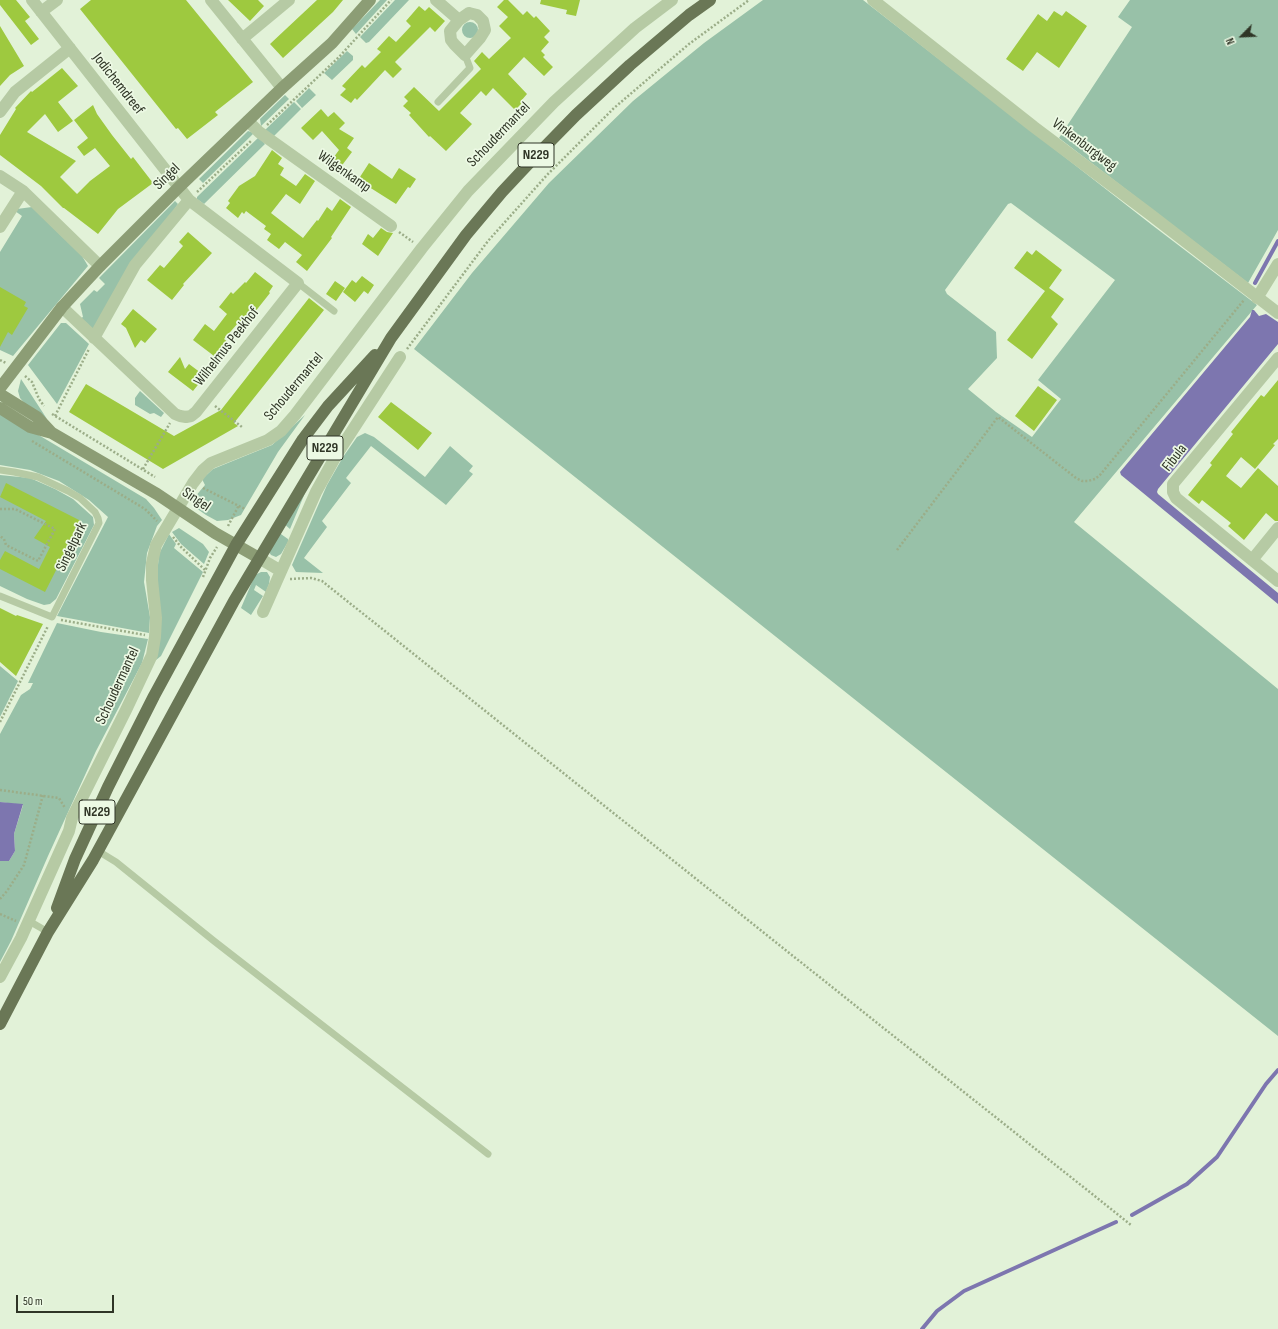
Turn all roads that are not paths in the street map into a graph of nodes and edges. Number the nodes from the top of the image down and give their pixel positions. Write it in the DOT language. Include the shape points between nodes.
graph roads {
  1 [pos="32,0"];
  2 [pos="57,0"];
  3 [pos="211,0"];
  4 [pos="289,0"];
  5 [pos="370,0"];
  6 [pos="436,0"];
  7 [pos="672,0"];
  8 [pos="710,0"];
  9 [pos="873,0"];
  10 [pos="42,12"];
  11 [pos="459,20"];
  12 [pos="242,39"];
  13 [pos="70,48"];
  14 [pos="465,55"];
  15 [pos="282,88"];
  16 [pos="438,102"];
  17 [pos="0,112"];
  18 [pos="248,121"];
  19 [pos="0,176"];
  20 [pos="179,187"];
  21 [pos="23,191"];
  22 [pos="189,200"];
  23 [pos="391,226"];
  24 [pos="0,227"];
  25 [pos="1278,264"];
  26 [pos="100,266"];
  27 [pos="298,283"];
  28 [pos="1254,295"];
  29 [pos="62,307"];
  30 [pos="334,311"];
  31 [pos="1278,313"];
  32 [pos="94,338"];
  33 [pos="391,338"];
  34 [pos="400,357"];
  35 [pos="1278,358"];
  36 [pos="0,388"];
  37 [pos="0,394"];
  38 [pos="0,408"];
  39 [pos="52,433"];
  40 [pos="0,470"];
  41 [pos="178,507"];
  42 [pos="1278,528"];
  43 [pos="236,545"];
  44 [pos="259,558"];
  45 [pos="1252,560"];
  46 [pos="279,574"];
  47 [pos="1278,581"];
  48 [pos="0,596"];
  49 [pos="263,612"];
  50 [pos="98,850"];
  51 [pos="28,923"];
  52 [pos="48,932"];
  53 [pos="0,977"];
  54 [pos="0,1024"];
  55 [pos="488,1154"];
  1 -- 10 [label="street, Jodichemdreef"];
  2 -- 10 [label="street"];
  3 -- 12 [label="street"];
  4 -- 12 [label="street"];
  5 -- 15 [label="street, Singel" via="332,43"];
  6 -- 11 [label="street"];
  7 -- 41 [label="street, Schoudermantel" via="635,28 554,102 468,191 281,431 268,440 211,463 193,483"];
  8 -- 33 [label="main road, N229" via="630,65 532,160 466,235"];
  9 -- 28 [label="street, Vinkenburgweg" via="1034,128"];
  10 -- 13 [label="street, Jodichemdreef"];
  11 -- 14 [label="street" via="451,28 450,35 454,44"];
  11 -- 14 [label="street" via="466,14 477,15 483,21 485,30"];
  12 -- 15 [label="street"];
  13 -- 17 [label="street" via="14,92"];
  13 -- 20 [label="street, Jodichemdreef"];
  14 -- 16 [label="lane" via="470,68"];
  15 -- 18 [label="street, Singel"];
  18 -- 20 [label="street, Singel"];
  18 -- 23 [label="street, Wilgenkamp"];
  19 -- 21 [label="street"];
  20 -- 22 [label="street"];
  20 -- 26 [label="street, Singel"];
  21 -- 24 [label="street"];
  21 -- 26 [label="street"];
  22 -- 27 [label="street"];
  22 -- 32 [label="street" via="135,265"];
  25 -- 28 [label="street"];
  26 -- 29 [label="street, Singel"];
  27 -- 30 [label="lane"];
  27 -- 32 [label="street, Wilhelmus Peekhof" via="191,416 176,414"];
  28 -- 31 [label="street, Vinkenburgweg"];
  29 -- 32 [label="street"];
  29 -- 36 [label="street, Singel"];
  33 -- 43 [label="main road, N229" via="328,406 303,440"];
  33 -- 44 [label="main road, N229"];
  34 -- 46 [label="street" via="337,454 309,506"];
  35 -- 45 [label="street, Fibula" via="1174,484 1176,498"];
  37 -- 39 [label="street, Singel" via="37,417"];
  38 -- 39 [label="street, Singel" via="30,427"];
  39 -- 41 [label="street, Singel"];
  40 -- 48 [label="lane, Singelpark" via="26,474 54,483 80,498 95,512 99,523 52,617"];
  41 -- 43 [label="street, Singel"];
  41 -- 51 [label="street, Schoudermantel" via="156,545 152,563 156,618 152,655 72,818 69,831"];
  42 -- 45 [label="street"];
  43 -- 44 [label="street, Singel"];
  43 -- 52 [label="main road, N229" via="108,787 75,859"];
  44 -- 46 [label="street"];
  44 -- 50 [label="main road, N229"];
  45 -- 47 [label="street, Fibula"];
  46 -- 49 [label="street"];
  50 -- 52 [label="main road, N229"];
  50 -- 55 [label="lane"];
  51 -- 52 [label="lane"];
  51 -- 53 [label="street, Schoudermantel"];
  52 -- 54 [label="main road, N229"];
}
